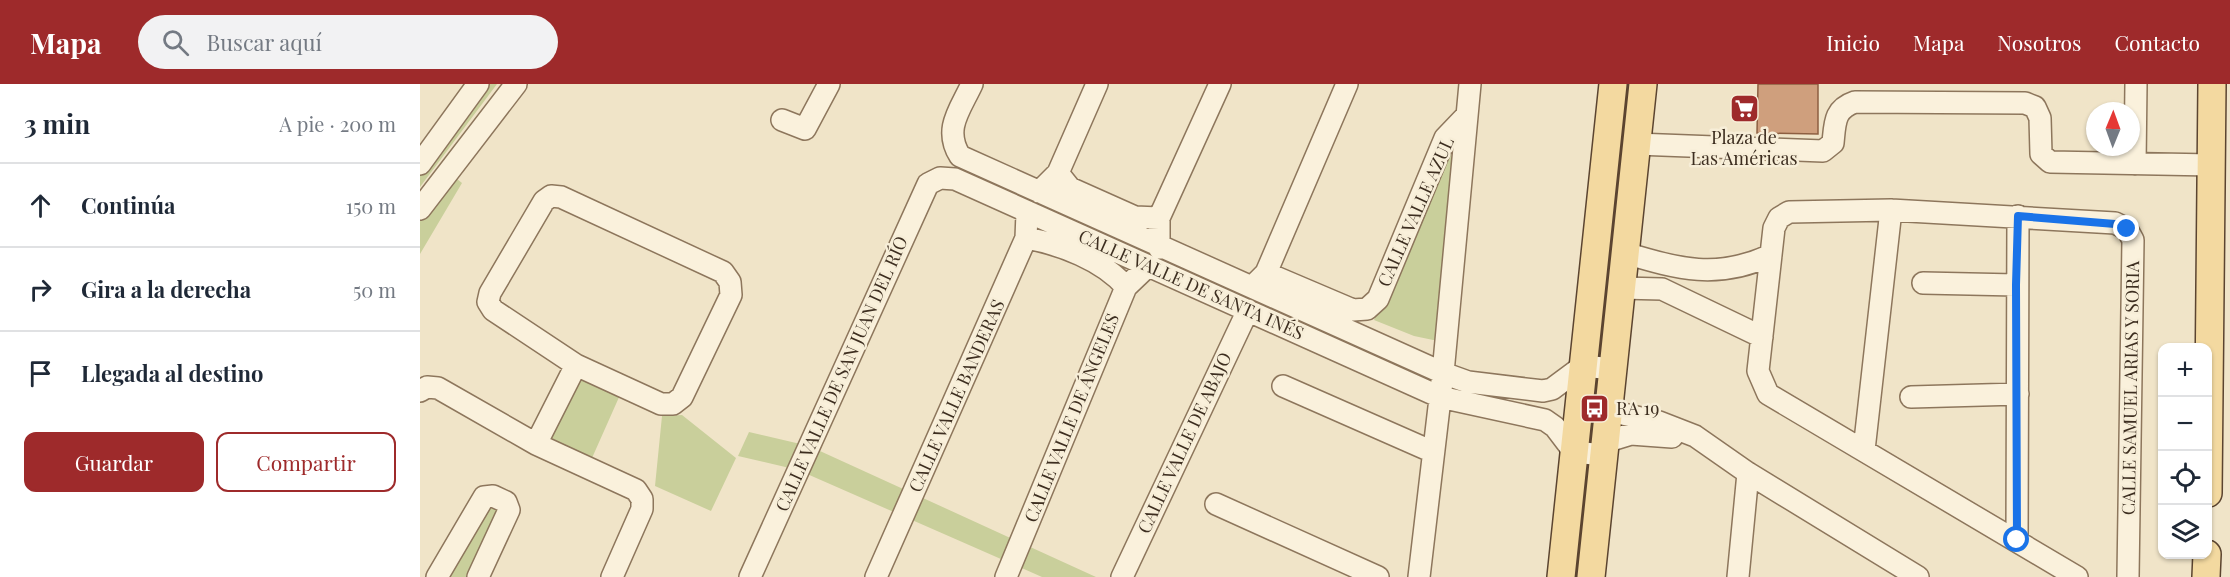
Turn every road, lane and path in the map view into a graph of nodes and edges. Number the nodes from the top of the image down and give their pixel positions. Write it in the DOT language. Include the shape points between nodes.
graph roads {
  1 [pos="464,84"];
  2 [pos="478,84"];
  3 [pos="516,84"];
  4 [pos="829,84"];
  5 [pos="972,84"];
  6 [pos="1097,84"];
  7 [pos="1220,84"];
  8 [pos="1347,84"];
  9 [pos="1470,84"];
  10 [pos="1612,84"];
  11 [pos="1642,84"];
  12 [pos="2136,84"];
  13 [pos="2212,84"];
  14 [pos="1467,115"];
  15 [pos="782,120"];
  16 [pos="447,129"];
  17 [pos="1636,144"];
  18 [pos="420,164"];
  19 [pos="2134,164"];
  20 [pos="2212,165"];
  21 [pos="1058,173"];
  22 [pos="940,178"];
  23 [pos="1039,192"];
  24 [pos="420,209"];
  25 [pos="1891,210"];
  26 [pos="1028,213"];
  27 [pos="2018,216"];
  28 [pos="1159,218"];
  29 [pos="1090,228"];
  30 [pos="1026,238"];
  31 [pos="1625,253"];
  32 [pos="1771,255"];
  33 [pos="1154,257"];
  34 [pos="1259,280"];
  35 [pos="1923,283"];
  36 [pos="2016,285"];
  37 [pos="1126,287"];
  38 [pos="1622,288"];
  39 [pos="1248,310"];
  40 [pos="1762,337"];
  41 [pos="576,365"];
  42 [pos="1583,366"];
  43 [pos="1613,369"];
  44 [pos="1443,374"];
  45 [pos="1283,386"];
  46 [pos="420,391"];
  47 [pos="2018,394"];
  48 [pos="1440,397"];
  49 [pos="1911,397"];
  50 [pos="1609,411"];
  51 [pos="536,444"];
  52 [pos="1710,448"];
  53 [pos="1604,449"];
  54 [pos="1864,450"];
  55 [pos="2209,451"];
  56 [pos="1433,452"];
  57 [pos="1574,452"];
  58 [pos="1748,473"];
  59 [pos="1216,504"];
  60 [pos="2017,540"];
  61 [pos="2207,559"];
  62 [pos="437,577"];
  63 [pos="478,577"];
  64 [pos="612,577"];
  65 [pos="750,577"];
  66 [pos="876,577"];
  67 [pos="1005,577"];
  68 [pos="1122,577"];
  69 [pos="1378,577"];
  70 [pos="1419,577"];
  71 [pos="1561,577"];
  72 [pos="1591,577"];
  73 [pos="1738,577"];
  74 [pos="1918,577"];
  75 [pos="2077,577"];
  76 [pos="2128,577"];
  77 [pos="2206,577"];
  1 -- 16 [label="street"];
  2 -- 16 [label="street"];
  3 -- 24 [label="street"];
  4 -- 15 [label="street" via="805,129"];
  5 -- 23 [label="street, CALLE VALLE DE SANTA INÉS" via="952,127 952,143 960,156"];
  6 -- 21 [label="street"];
  7 -- 28 [label="street"];
  8 -- 34 [label="street"];
  9 -- 14 [label="street"];
  10 -- 42 [label="main road"];
  11 -- 17 [label="main road"];
  12 -- 19 [label="street"];
  13 -- 20 [label="main road"];
  14 -- 34 [label="street, CALLE VALLE AZUL" via="1445,138 1378,299 1366,309 1353,310"];
  14 -- 44 [label="street"];
  16 -- 18 [label="street"];
  17 -- 19 [label="street" via="1823,151 1833,143 1835,117 1842,106 1855,102 2025,103 2035,107 2040,118 2041,154 2050,162"];
  17 -- 31 [label="main road"];
  19 -- 20 [label="street"];
  20 -- 55 [label="main road"];
  21 -- 23 [label="street"];
  21 -- 28 [label="street" via="1070,188 1135,217"];
  22 -- 26 [label="street, CALLE VALLE DE SANTA INÉS" via="955,179"];
  22 -- 65 [label="street, CALLE VALLE DE SAN JUAN DEL RÍO" via="928,184"];
  23 -- 29 [label="street, CALLE VALLE DE SANTA INÉS"];
  25 -- 27 [label="street, CALLE SAMUEL ARIAS Y SORIA"];
  25 -- 32 [label="street, CALLE SAMUEL ARIAS Y SORIA" via="1789,212 1779,218 1774,228"];
  25 -- 54 [label="street"];
  26 -- 29 [label="street, CALLE VALLE DE SANTA INÉS"];
  26 -- 30 [label="street, CALLE VALLE BANDERAS"];
  27 -- 36 [label="street"];
  27 -- 76 [label="street, CALLE SAMUEL ARIAS Y SORIA" via="2115,224 2127,229 2133,240"];
  28 -- 33 [label="street"];
  29 -- 33 [label="street, CALLE VALLE DE SANTA INÉS"];
  30 -- 37 [label="street" via="1048,242 1113,272"];
  30 -- 66 [label="street, CALLE VALLE BANDERAS"];
  31 -- 32 [label="street" via="1709,271 1751,264"];
  31 -- 38 [label="main road"];
  32 -- 40 [label="street, CALLE SAMUEL ARIAS Y SORIA"];
  33 -- 34 [label="street, CALLE VALLE DE SANTA INÉS"];
  33 -- 37 [label="street, CALLE VALLE DE ÁNGELES"];
  33 -- 39 [label="street, CALLE VALLE DE SANTA INÉS"];
  34 -- 44 [label="street, CALLE VALLE DE SANTA INÉS"];
  35 -- 36 [label="street"];
  36 -- 47 [label="street"];
  37 -- 67 [label="street, CALLE VALLE DE ÁNGELES"];
  38 -- 40 [label="street" via="1662,289"];
  38 -- 43 [label="main road"];
  39 -- 48 [label="street, CALLE VALLE DE SANTA INÉS"];
  39 -- 68 [label="street, CALLE VALLE DE ABAJO"];
  40 -- 54 [label="street, CALLE SAMUEL ARIAS Y SORIA" via="1758,371 1768,394"];
  41 -- 41 [label="street" via="661,404 673,404 682,397 731,295 730,282 723,272 561,197 551,196 544,201 488,302"];
  41 -- 51 [label="street"];
  42 -- 43 [label="street"];
  42 -- 44 [label="street, CALLE VALLE DE SANTA INÉS" via="1552,389 1534,392"];
  42 -- 57 [label="main road"];
  43 -- 50 [label="main road"];
  44 -- 48 [label="street"];
  45 -- 56 [label="street"];
  46 -- 51 [label="street" via="438,388"];
  47 -- 49 [label="street"];
  47 -- 60 [label="street"];
  48 -- 56 [label="street"];
  48 -- 57 [label="street, CALLE VALLE DE SANTA INÉS" via="1536,417 1555,427"];
  50 -- 52 [label="street" via="1678,428"];
  50 -- 53 [label="main road"];
  51 -- 64 [label="street" via="636,490 642,499 642,509"];
  52 -- 53 [label="street" via="1644,433 1631,434"];
  52 -- 58 [label="street"];
  53 -- 57 [label="street"];
  53 -- 72 [label="main road"];
  54 -- 60 [label="street, CALLE SAMUEL ARIAS Y SORIA"];
  56 -- 70 [label="street"];
  57 -- 71 [label="main road"];
  58 -- 73 [label="street"];
  58 -- 74 [label="street"];
  59 -- 69 [label="street"];
  60 -- 75 [label="street, CALLE SAMUEL ARIAS Y SORIA"];
  61 -- 77 [label="main road"];
  62 -- 63 [label="street" via="484,496 493,496 506,502 509,510"];
}
